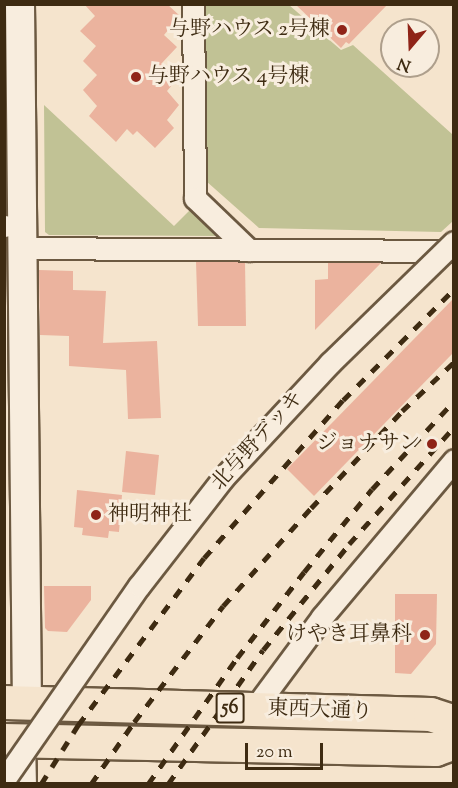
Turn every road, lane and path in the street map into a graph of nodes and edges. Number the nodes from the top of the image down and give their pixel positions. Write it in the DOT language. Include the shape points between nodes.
graph roads {
  1 [pos="20,4"];
  2 [pos="194,4"];
  3 [pos="453,242"];
  4 [pos="23,248"];
  5 [pos="249,249"];
  6 [pos="453,251"];
  7 [pos="453,460"];
  8 [pos="16,702"];
  9 [pos="254,709"];
  10 [pos="453,722"];
  11 [pos="14,740"];
  12 [pos="453,742"];
  13 [pos="4,780"];
  14 [pos="25,783"];
  1 -- 4 [label="street"];
  2 -- 5 [label="street" via="195,198"];
  3 -- 13 [label="street, 北与野デッキ, bridge" via="330,363 222,478 139,586"];
  4 -- 5 [label="street"];
  4 -- 8 [label="street"];
  5 -- 6 [label="street"];
  7 -- 9 [label="street" via="322,617"];
  8 -- 9 [label="main road, 東西大通り / 56"];
  9 -- 10 [label="main road, 東西大通り / 56" via="430,714"];
  11 -- 12 [label="main road, 東西大通り / 56" via="435,748"];
  11 -- 14 [label="street"];
}
